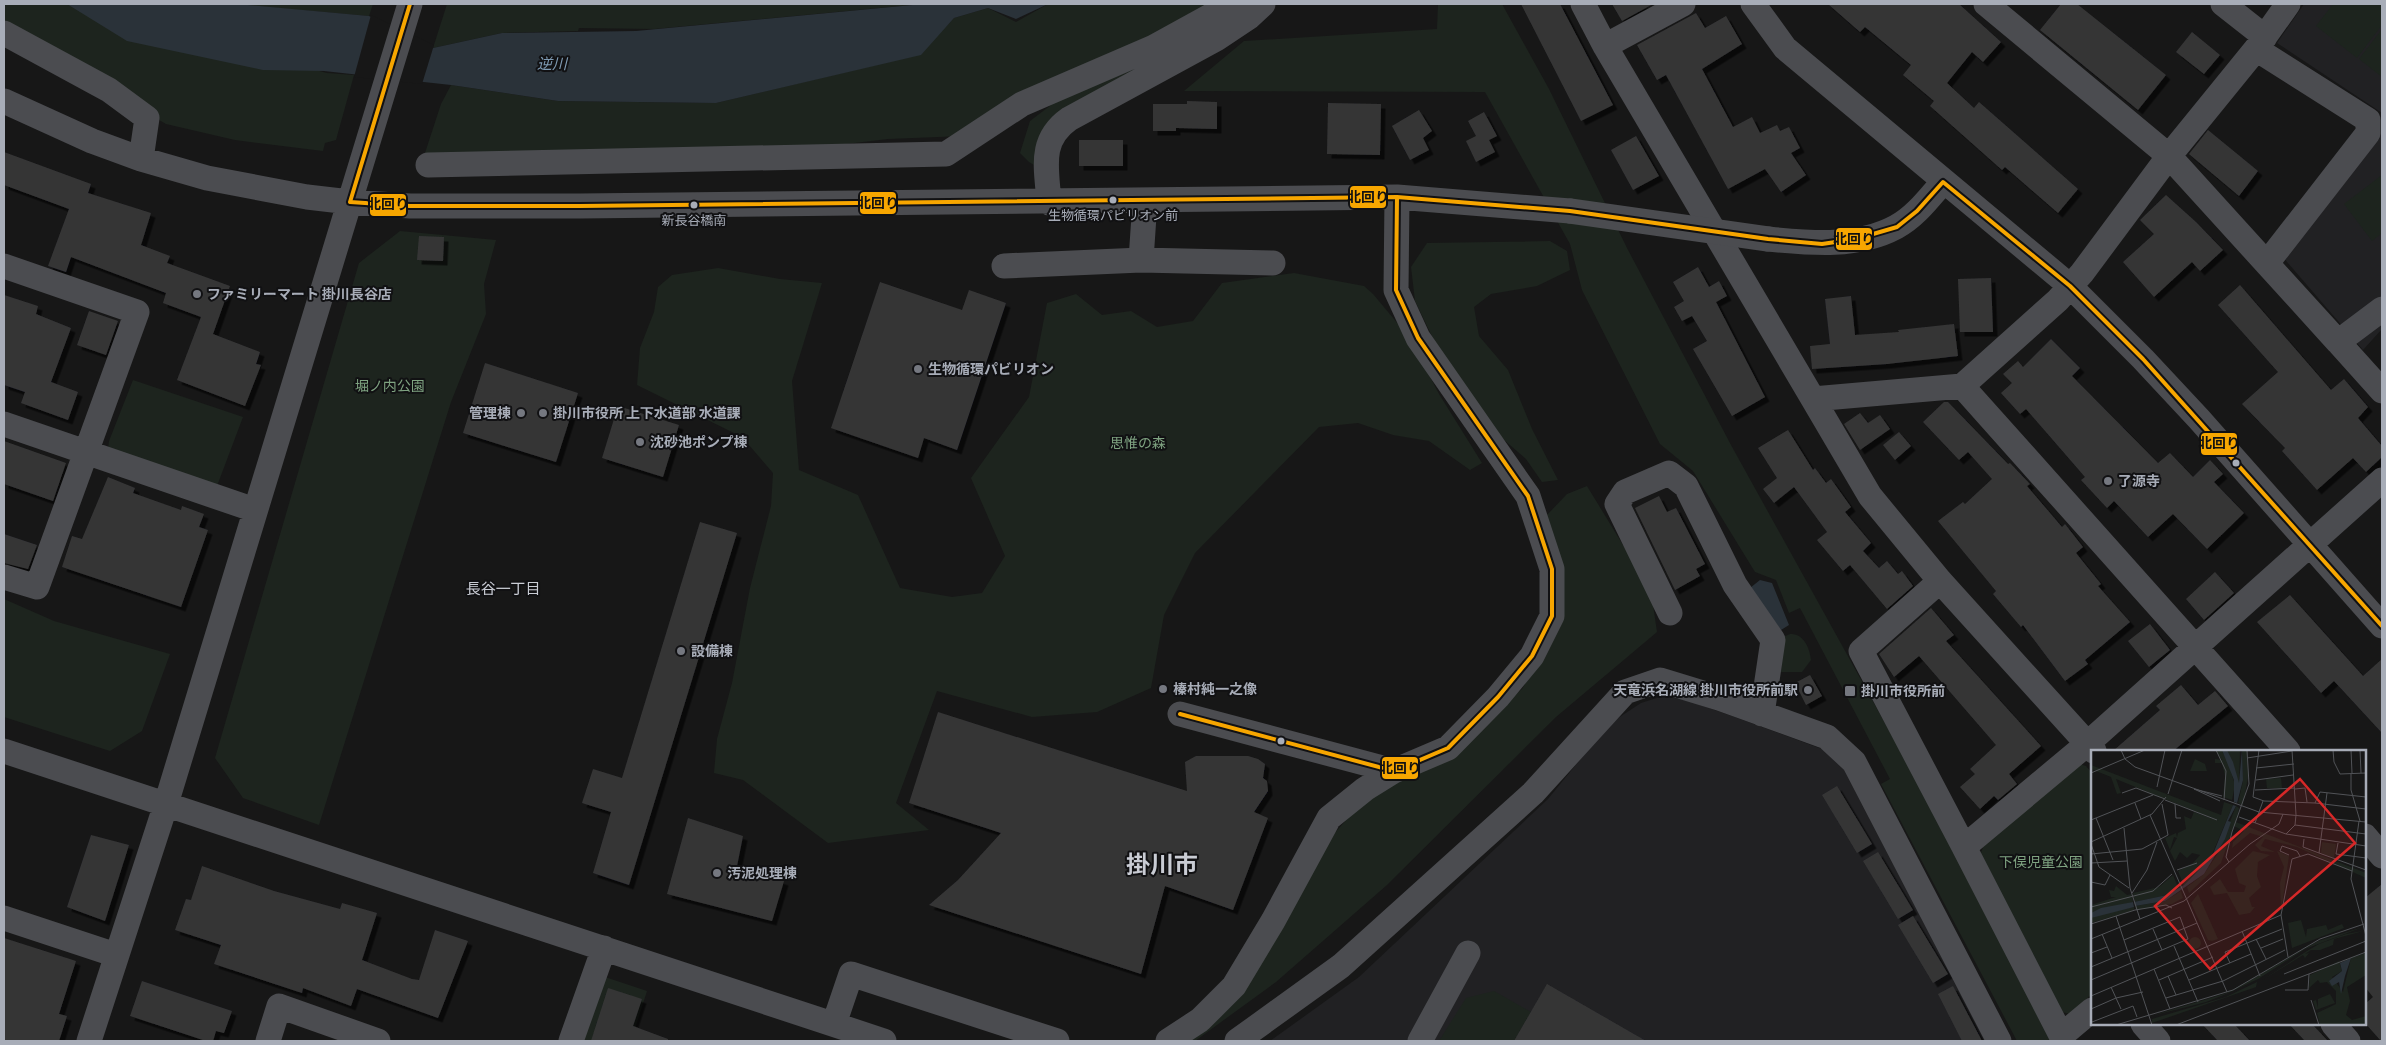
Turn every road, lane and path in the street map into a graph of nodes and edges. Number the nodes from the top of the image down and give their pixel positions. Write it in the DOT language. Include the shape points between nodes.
graph roads {
  1 [pos="410,4"];
  2 [pos="1232,4"];
  3 [pos="1263,4"];
  4 [pos="1583,4"];
  5 [pos="1683,4"];
  6 [pos="1753,4"];
  7 [pos="1986,4"];
  8 [pos="2222,4"];
  9 [pos="2288,4"];
  10 [pos="4,33"];
  11 [pos="2261,43"];
  12 [pos="1605,46"];
  13 [pos="4,101"];
  14 [pos="2169,156"];
  15 [pos="141,159"];
  16 [pos="428,165"];
  17 [pos="1943,182"];
  18 [pos="1397,198"];
  19 [pos="1144,201"];
  20 [pos="350,202"];
  21 [pos="1048,203"];
  22 [pos="1141,260"];
  23 [pos="1273,263"];
  24 [pos="2267,263"];
  25 [pos="4,266"];
  26 [pos="1004,266"];
  27 [pos="2070,286"];
  28 [pos="2382,309"];
  29 [pos="2338,342"];
  30 [pos="1962,386"];
  31 [pos="2382,391"];
  32 [pos="1813,400"];
  33 [pos="4,424"];
  34 [pos="87,452"];
  35 [pos="2382,480"];
  36 [pos="255,510"];
  37 [pos="2310,544"];
  38 [pos="4,577"];
  39 [pos="1940,581"];
  40 [pos="1670,613"];
  41 [pos="2382,626"];
  42 [pos="2195,647"];
  43 [pos="1180,714"];
  44 [pos="1762,714"];
  45 [pos="2090,748"];
  46 [pos="2287,750"];
  47 [pos="4,751"];
  48 [pos="1394,771"];
  49 [pos="166,804"];
  50 [pos="2366,837"];
  51 [pos="1964,847"];
  52 [pos="2382,856"];
  53 [pos="4,918"];
  54 [pos="604,948"];
  55 [pos="1468,953"];
  56 [pos="116,955"];
  57 [pos="2091,1011"];
  58 [pos="834,1024"];
  59 [pos="2144,1025"];
  60 [pos="2333,1025"];
  61 [pos="2063,1039"];
  62 [pos="89,1041"];
  63 [pos="268,1041"];
  64 [pos="378,1041"];
  65 [pos="571,1041"];
  66 [pos="884,1041"];
  67 [pos="1057,1041"];
  68 [pos="1168,1041"];
  69 [pos="1237,1041"];
  70 [pos="1420,1041"];
  71 [pos="1999,1041"];
  72 [pos="2158,1041"];
  73 [pos="2348,1041"];
  1 -- 20 [label="street"];
  2 -- 16 [label="street" via="1154,47 1022,104 946,154"];
  3 -- 21 [label="street" via="1216,40 1068,119 1057,128 1046,149"];
  4 -- 12 [label="street"];
  5 -- 12 [label="street"];
  6 -- 17 [label="street" via="1785,48"];
  7 -- 14 [label="street"];
  8 -- 11 [label="street"];
  9 -- 11 [label="street"];
  10 -- 15 [label="street" via="109,90 147,118"];
  11 -- 14 [label="street"];
  11 -- 24 [label="street" via="2368,120 2368,133"];
  12 -- 32 [label="street"];
  13 -- 15 [label="street" via="92,141"];
  14 -- 24 [label="street"];
  14 -- 27 [label="street"];
  15 -- 20 [label="street" via="207,178 298,196"];
  17 -- 18 [label="street, bridge" via="1917,211 1897,227 1879,234 1822,244 1570,211"];
  17 -- 27 [label="street"];
  18 -- 19 [label="street"];
  18 -- 48 [label="street" via="1396,290 1418,338 1528,496 1552,569 1552,616 1532,656 1498,698 1448,748"];
  19 -- 21 [label="street"];
  19 -- 22 [label="street"];
  20 -- 21 [label="street" via="410,206"];
  20 -- 36 [label="street"];
  22 -- 23 [label="street"];
  22 -- 26 [label="street"];
  24 -- 29 [label="street"];
  25 -- 34 [label="street" via="138,312"];
  27 -- 30 [label="street"];
  27 -- 37 [label="street" via="2187,406"];
  28 -- 29 [label="street"];
  29 -- 31 [label="street"];
  30 -- 32 [label="street"];
  30 -- 42 [label="street"];
  32 -- 39 [label="street" via="1870,496"];
  33 -- 34 [label="street"];
  34 -- 36 [label="street"];
  34 -- 38 [label="street" via="37,587"];
  35 -- 37 [label="street"];
  36 -- 49 [label="street"];
  37 -- 41 [label="street"];
  37 -- 42 [label="street"];
  39 -- 45 [label="street"];
  39 -- 51 [label="street" via="1861,651"];
  40 -- 44 [label="street" via="1617,504 1625,492 1669,473 1686,486 1735,585 1773,640"];
  42 -- 45 [label="street"];
  42 -- 46 [label="street"];
  43 -- 48 [label="street"];
  44 -- 69 [label="street" via="1660,680 1625,692 1533,793 1341,966"];
  44 -- 71 [label="street" via="1827,737 1854,762"];
  45 -- 51 [label="street"];
  47 -- 49 [label="street"];
  48 -- 68 [label="street" via="1329,818 1234,986 1200,1020"];
  49 -- 54 [label="street"];
  49 -- 56 [label="street"];
  50 -- 52 [label="street"];
  51 -- 61 [label="street"];
  53 -- 56 [label="street"];
  54 -- 58 [label="street"];
  54 -- 65 [label="street"];
  55 -- 70 [label="street"];
  56 -- 62 [label="street"];
  57 -- 61 [label="street"];
  58 -- 66 [label="street"];
  58 -- 67 [label="street" via="851,974"];
  59 -- 72 [label="street"];
  60 -- 73 [label="street"];
  63 -- 64 [label="street" via="279,1006"];
}
